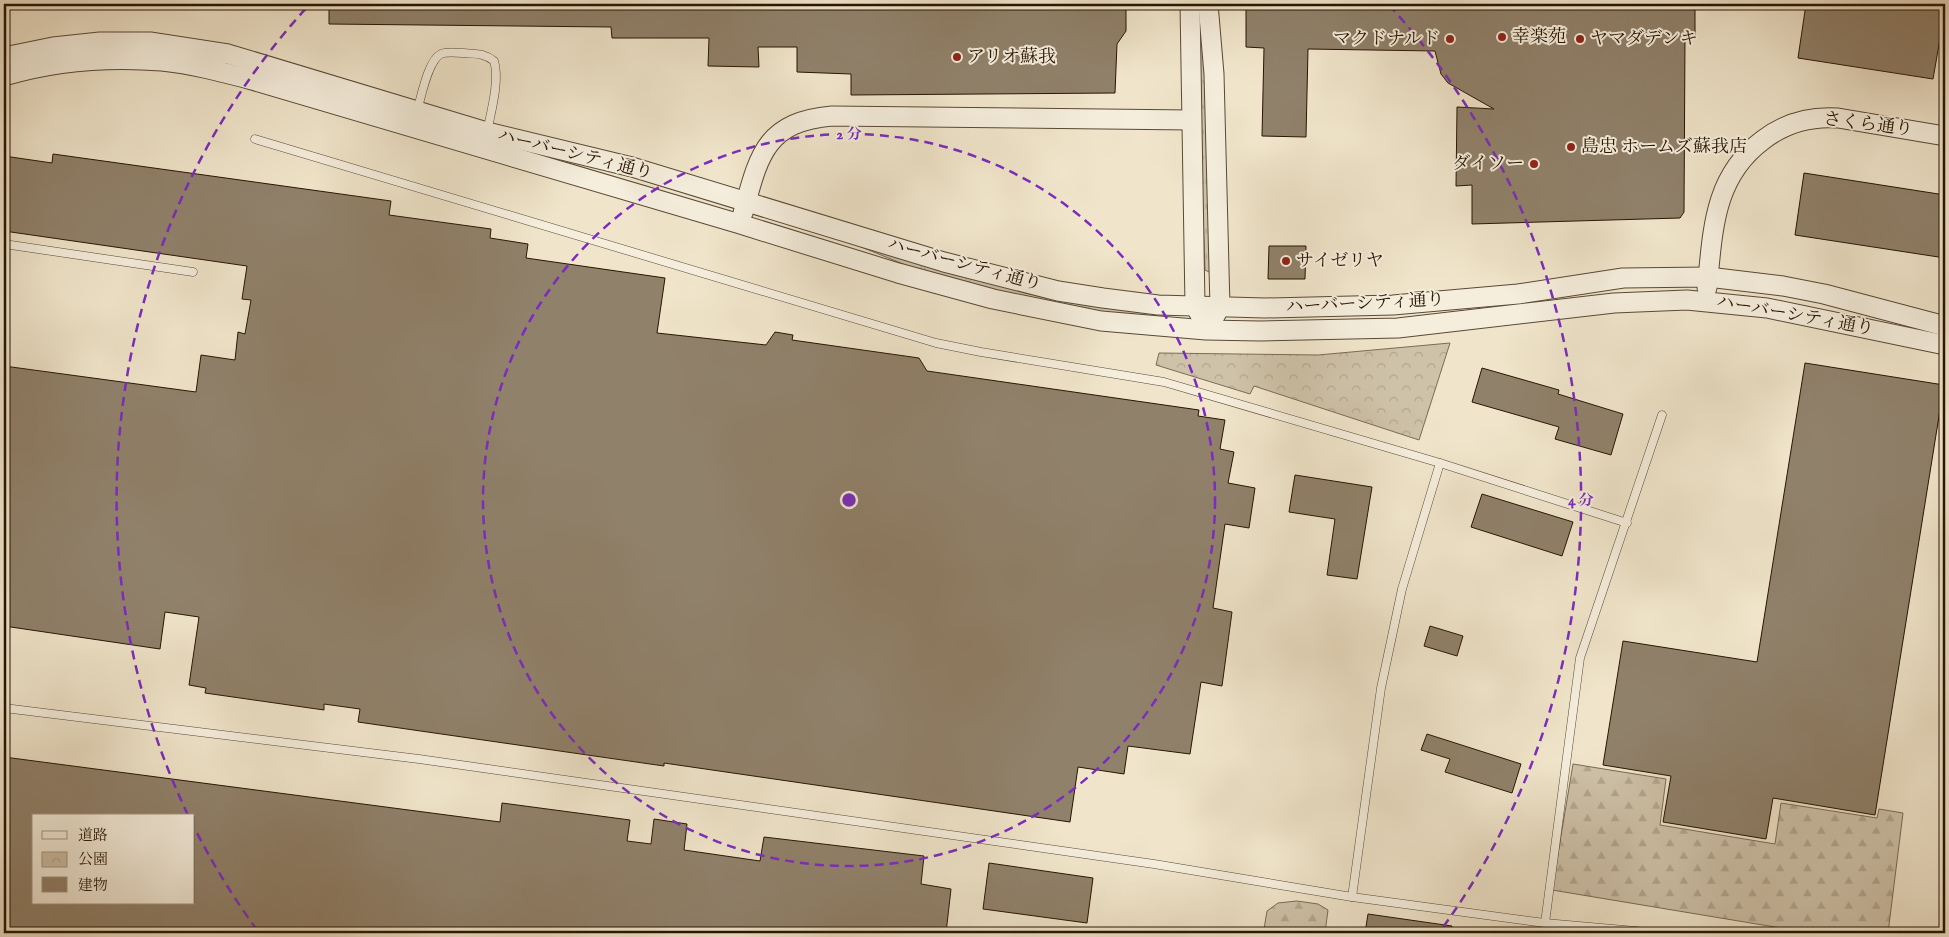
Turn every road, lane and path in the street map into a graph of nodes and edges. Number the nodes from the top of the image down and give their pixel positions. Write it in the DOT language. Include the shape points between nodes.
graph roads {
  1 [pos="1190,4"];
  2 [pos="1208,4"];
  3 [pos="4,57"];
  4 [pos="4,76"];
  5 [pos="417,111"];
  6 [pos="1191,120"];
  7 [pos="487,132"];
  8 [pos="1945,136"];
  9 [pos="255,139"];
  10 [pos="746,202"];
  11 [pos="740,224"];
  12 [pos="4,244"];
  13 [pos="193,272"];
  14 [pos="1708,277"];
  15 [pos="1706,301"];
  16 [pos="1195,306"];
  17 [pos="1220,307"];
  18 [pos="1945,326"];
  19 [pos="1206,330"];
  20 [pos="1945,345"];
  21 [pos="1662,415"];
  22 [pos="1440,463"];
  23 [pos="1626,523"];
  24 [pos="4,708"];
  25 [pos="1352,897"];
  26 [pos="1545,923"];
  27 [pos="1658,933"];
  1 -- 6 [label="street"];
  2 -- 17 [label="street" via="1214,74"];
  3 -- 5 [label="street, ハーバーシティ通り" via="100,42 150,42 228,54"];
  4 -- 11 [label="street, ハーバーシティ通り" via="57,65 126,59 210,69"];
  5 -- 7 [label="street, ハーバーシティ通り"];
  5 -- 7 [label="lane" via="430,68 439,54 481,54 494,61 496,68"];
  6 -- 10 [label="street" via="815,118 797,122 770,142 756,167"];
  6 -- 16 [label="street"];
  7 -- 10 [label="street, ハーバーシティ通り" via="632,167"];
  8 -- 14 [label="street, さくら通り" via="1826,117 1792,123 1768,136 1741,159 1724,189 1714,230"];
  9 -- 22 [label="lane" via="936,343 1164,382"];
  10 -- 11 [label="street"];
  10 -- 16 [label="street, ハーバーシティ通り" via="944,262 1058,291 1158,305"];
  11 -- 19 [label="street, ハーバーシティ通り" via="993,299 1101,321"];
  12 -- 13 [label="lane"];
  14 -- 15 [label="street, さくら通り"];
  14 -- 17 [label="street, ハーバーシティ通り" via="1623,278 1518,294 1393,305"];
  14 -- 18 [label="street, ハーバーシティ通り" via="1824,294"];
  15 -- 19 [label="street, ハーバーシティ通り" via="1614,303 1398,328"];
  15 -- 20 [label="street, ハーバーシティ通り" via="1791,312"];
  16 -- 17 [label="street, ハーバーシティ通り"];
  16 -- 19 [label="street"];
  17 -- 19 [label="street"];
  21 -- 23 [label="lane"];
  22 -- 23 [label="lane"];
  22 -- 25 [label="lane" via="1402,589 1381,688"];
  23 -- 26 [label="lane" via="1580,658"];
  24 -- 25 [label="lane" via="419,759 1144,863"];
  25 -- 26 [label="lane"];
  26 -- 27 [label="lane"];
}
